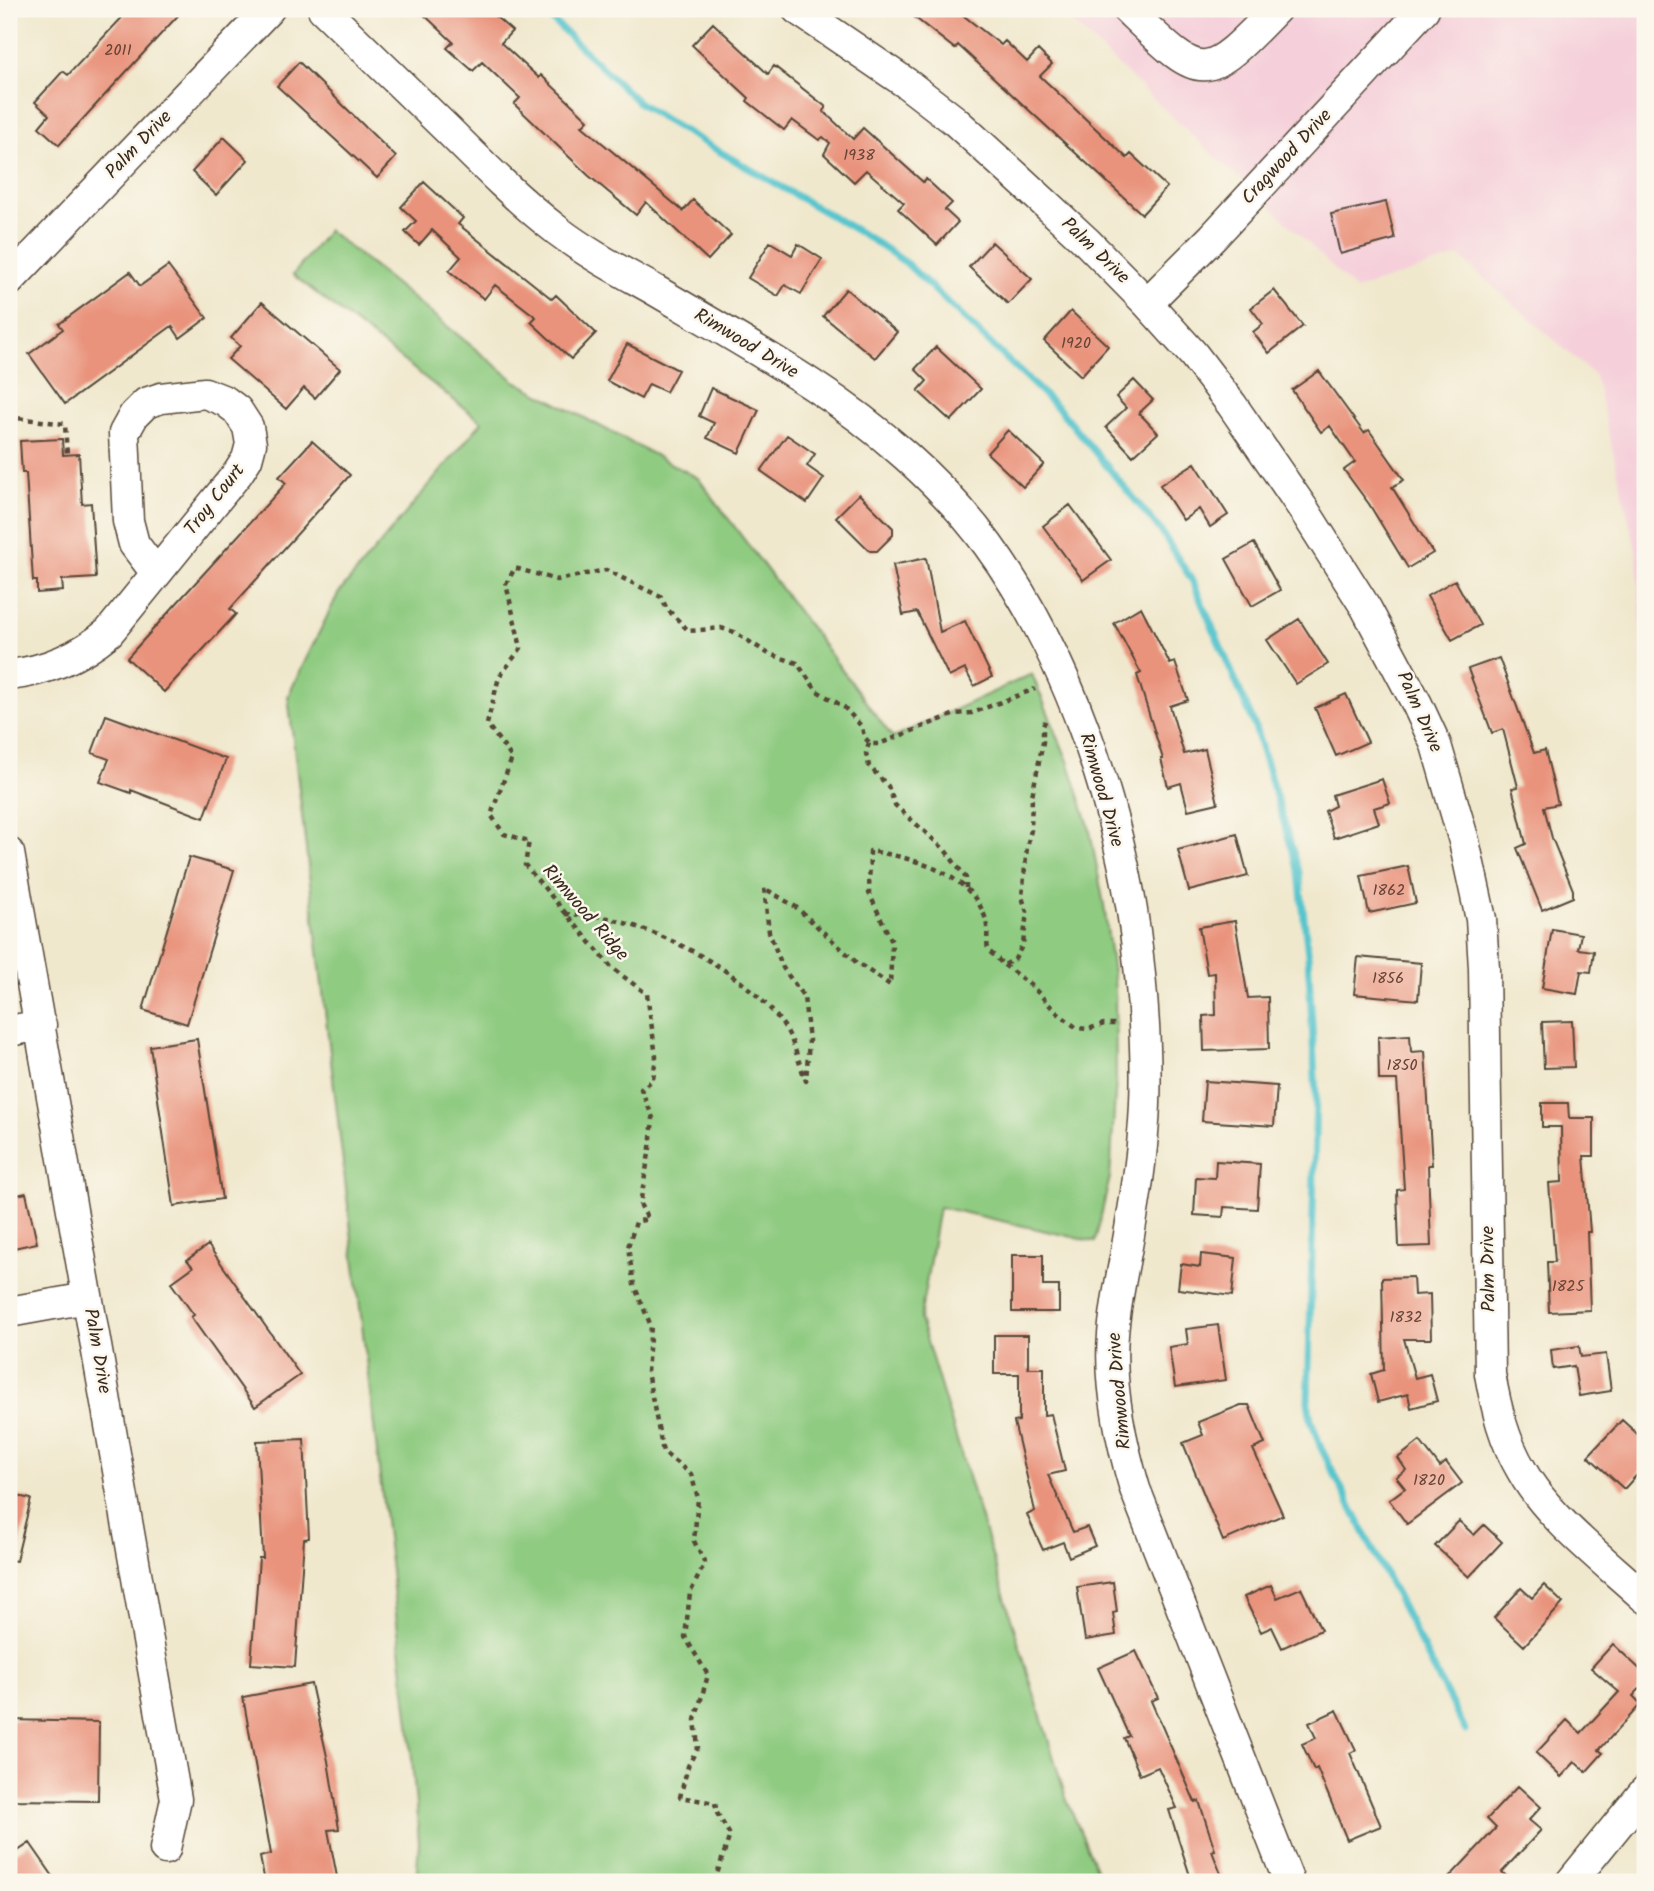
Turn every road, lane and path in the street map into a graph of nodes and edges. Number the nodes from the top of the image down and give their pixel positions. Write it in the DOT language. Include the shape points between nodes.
graph roads {
  1 [pos="269,9"];
  2 [pos="323,9"];
  3 [pos="797,9"];
  4 [pos="1128,9"];
  5 [pos="1423,9"];
  6 [pos="1261,14"];
  7 [pos="9,280"];
  8 [pos="1147,303"];
  9 [pos="9,417"];
  10 [pos="67,455"];
  11 [pos="156,573"];
  12 [pos="9,675"];
  13 [pos="1035,689"];
  14 [pos="1047,717"];
  15 [pos="869,743"];
  16 [pos="9,853"];
  17 [pos="965,889"];
  18 [pos="565,915"];
  19 [pos="1004,965"];
  20 [pos="1117,1024"];
  21 [pos="41,1025"];
  22 [pos="9,1031"];
  23 [pos="87,1298"];
  24 [pos="9,1311"];
  25 [pos="1645,1598"];
  26 [pos="1645,1791"];
  27 [pos="165,1849"];
  28 [pos="717,1882"];
  29 [pos="1289,1882"];
  30 [pos="1571,1882"];
  1 -- 7 [label="street, Palm Drive"];
  2 -- 29 [label="street, Rimwood Drive" via="560,232 814,386 895,446 988,545 1060,673 1109,808 1140,974 1143,1133 1112,1338 1119,1423 1135,1489"];
  3 -- 8 [label="street, Palm Drive" via="954,120"];
  4 -- 6 [label="street" via="1171,51 1194,66 1217,64 1237,50"];
  5 -- 8 [label="street, Cragwood Drive"];
  8 -- 25 [label="street, Palm Drive" via="1232,405 1304,510 1394,656 1436,745 1481,919 1490,1374 1496,1408 1521,1471 1539,1497"];
  9 -- 10 [label="path" via="65,424"];
  11 -- 11 [label="street, Troy Court" via="134,544 128,522 124,433 146,403 205,393 237,410 248,427 251,444 238,473"];
  11 -- 12 [label="street, Troy Court" via="125,614 92,646 50,666"];
  13 -- 15 [label="path" via="879,744"];
  14 -- 19 [label="path" via="1032,796 1022,897 1027,912 1023,944 1015,959"];
  15 -- 17 [label="path" via="866,753 873,773 888,786 895,805 945,850 966,878"];
  15 -- 18 [label="path, Rimwood Ridge" via="862,727 844,707 817,691 797,663 769,654 722,628 689,631 667,610 661,597 606,569 558,580 515,568 506,584 521,648 499,677 487,724 512,758 491,815 505,834 529,841 525,865"];
  16 -- 21 [label="street, Palm Drive"];
  17 -- 18 [label="path" via="925,864 870,851 869,893 892,942 890,985 856,962 796,908 764,888 769,932 783,968 804,997 809,1040 806,1081 785,1027 748,987 699,955 658,936 607,918"];
  17 -- 19 [label="path" via="985,914 988,950"];
  18 -- 28 [label="path, Rimwood Ridge" via="611,968 647,994 649,1005 656,1056 653,1080 640,1089 653,1118 640,1204 648,1219 636,1222 628,1247 650,1326 646,1372 663,1452 691,1474 698,1498 694,1541 705,1563 690,1593 685,1637 708,1675 695,1720 698,1747 680,1797 715,1803 730,1835"];
  19 -- 20 [label="path" via="1077,1028"];
  21 -- 22 [label="street"];
  21 -- 23 [label="street, Palm Drive"];
  23 -- 24 [label="street"];
  23 -- 27 [label="street, Palm Drive" via="176,1799"];
  26 -- 30 [label="street"];
}
